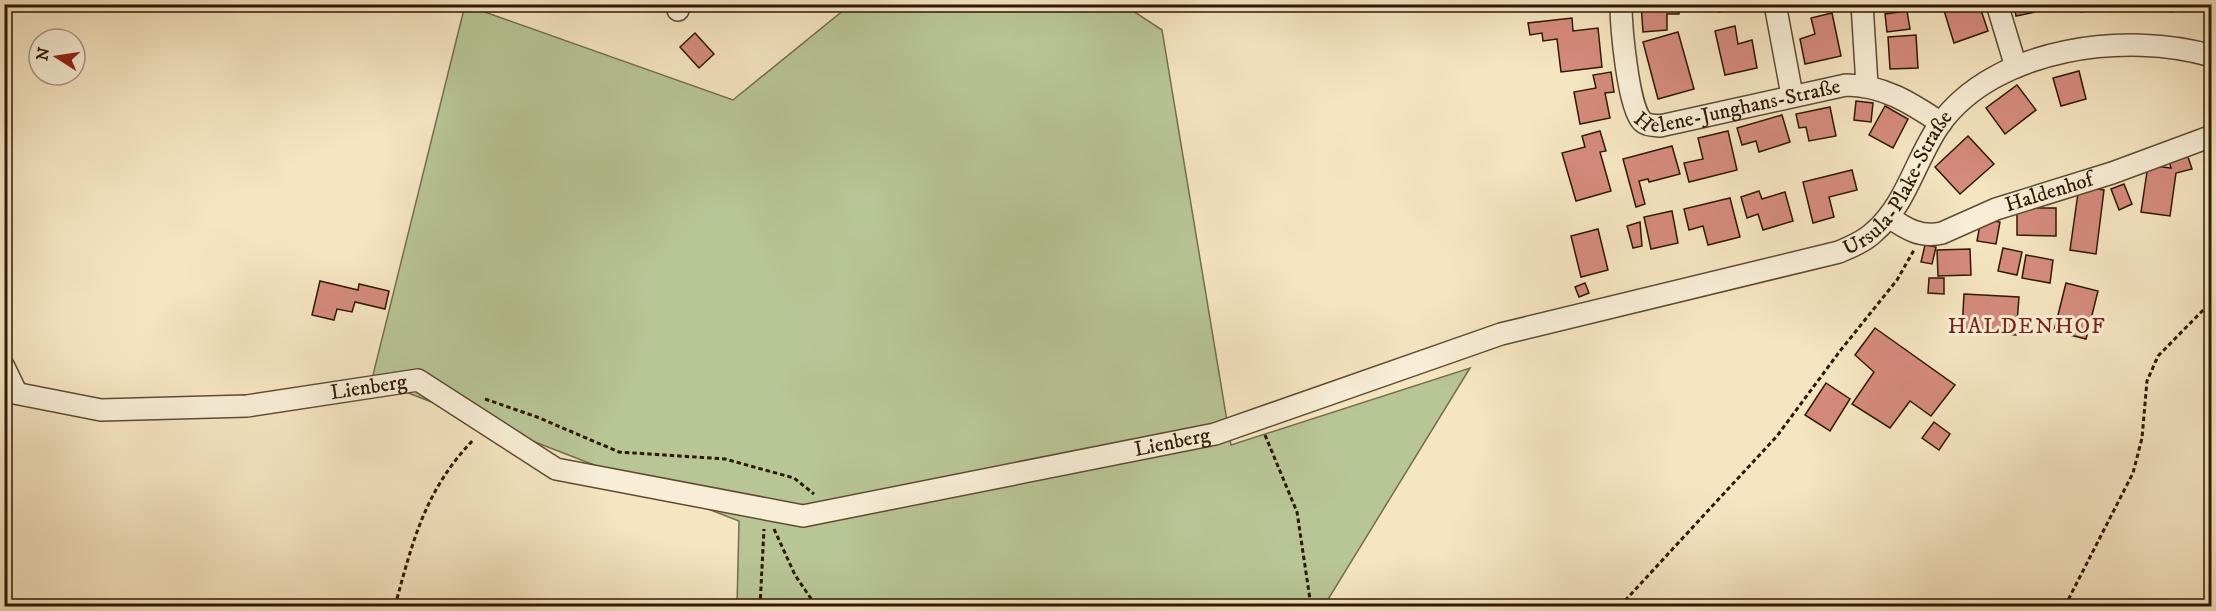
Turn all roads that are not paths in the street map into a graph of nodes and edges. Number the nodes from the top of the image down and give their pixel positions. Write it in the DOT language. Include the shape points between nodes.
graph roads {
  1 [pos="1621,4"];
  2 [pos="1775,4"];
  3 [pos="1862,4"];
  4 [pos="1997,4"];
  5 [pos="2211,56"];
  6 [pos="2016,67"];
  7 [pos="1867,85"];
  8 [pos="1792,95"];
  9 [pos="1941,123"];
  10 [pos="2211,136"];
  11 [pos="1889,217"];
  12 [pos="1570,319"];
  13 [pos="4,367"];
  14 [pos="10,392"];
  1 -- 8 [label="street, Helene-Junghans-Straße" via="1633,97 1644,123 1660,126"];
  2 -- 8 [label="street"];
  3 -- 7 [label="street"];
  4 -- 6 [label="street"];
  5 -- 6 [label="street, Ursula-Plake-Straße" via="2155,45 2117,44"];
  6 -- 9 [label="street, Ursula-Plake-Straße" via="1990,79"];
  7 -- 8 [label="street, Helene-Junghans-Straße"];
  7 -- 9 [label="street, Helene-Junghans-Straße" via="1902,99"];
  9 -- 11 [label="street, Ursula-Plake-Straße"];
  10 -- 11 [label="street, Haldenhof" via="2112,173 1996,209 1942,233 1923,234"];
  11 -- 12 [label="street, Ursula-Plake-Straße" via="1873,234 1839,252"];
  12 -- 14 [label="street, Lienberg" via="1501,334 1215,434 803,516 556,469 418,380 247,406 101,410"];
  13 -- 14 [label="street, Lienberg"];
}
